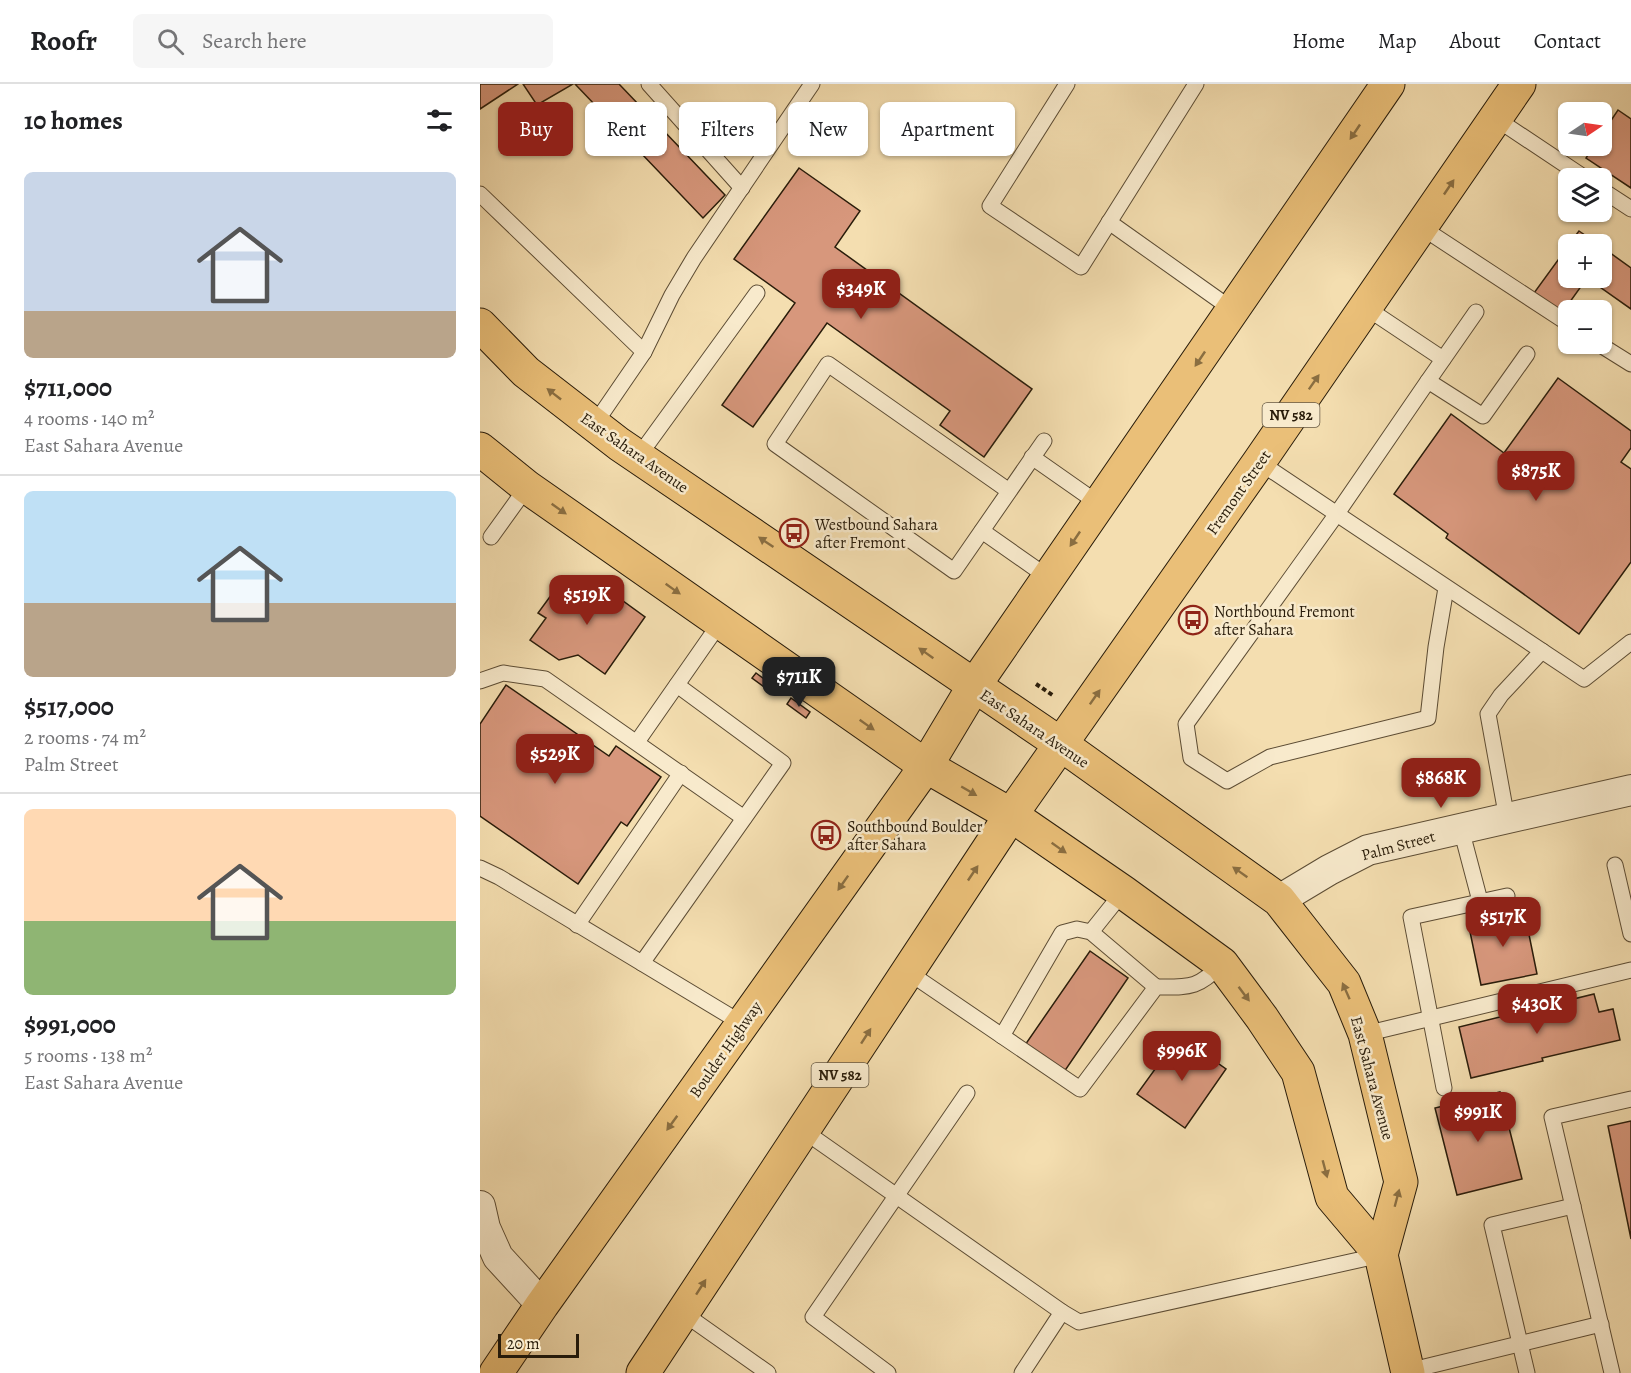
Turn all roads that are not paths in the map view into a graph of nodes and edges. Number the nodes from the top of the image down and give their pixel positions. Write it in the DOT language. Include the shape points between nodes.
graph roads {
  1 [pos="650,84"];
  2 [pos="812,84"];
  3 [pos="1067,84"];
  4 [pos="1196,84"];
  5 [pos="1388,84"];
  6 [pos="1519,84"];
  7 [pos="1495,118"];
  8 [pos="1570,168"];
  9 [pos="742,188"];
  10 [pos="480,194"];
  11 [pos="1612,197"];
  12 [pos="1631,209"];
  13 [pos="1109,222"];
  14 [pos="1421,227"];
  15 [pos="757,292"];
  16 [pos="1365,307"];
  17 [pos="1233,310"];
  18 [pos="1476,312"];
  19 [pos="1558,317"];
  20 [pos="480,325"];
  21 [pos="644,352"];
  22 [pos="1612,352"];
  23 [pos="1527,354"];
  24 [pos="1443,359"];
  25 [pos="1631,364"];
  26 [pos="1428,381"];
  27 [pos="594,425"];
  28 [pos="1044,441"];
  29 [pos="480,449"];
  30 [pos="638,457"];
  31 [pos="1032,457"];
  32 [pos="1258,462"];
  33 [pos="527,487"];
  34 [pos="1009,491"];
  35 [pos="1100,504"];
  36 [pos="1336,515"];
  37 [pos="982,531"];
  38 [pos="491,537"];
  39 [pos="1049,578"];
  40 [pos="1446,588"];
  41 [pos="720,623"];
  42 [pos="1631,642"];
  43 [pos="1542,651"];
  44 [pos="480,681"];
  45 [pos="677,685"];
  46 [pos="974,686"];
  47 [pos="637,742"];
  48 [pos="1062,745"];
  49 [pos="926,766"];
  50 [pos="681,773"];
  51 [pos="1631,790"];
  52 [pos="1011,815"];
  53 [pos="744,818"];
  54 [pos="1507,819"];
  55 [pos="1461,829"];
  56 [pos="1616,865"];
  57 [pos="480,868"];
  58 [pos="1123,892"];
  59 [pos="1507,896"];
  60 [pos="1279,900"];
  61 [pos="1480,901"];
  62 [pos="578,925"];
  63 [pos="1091,932"];
  64 [pos="1631,934"];
  65 [pos="642,963"];
  66 [pos="1222,964"];
  67 [pos="1631,970"];
  68 [pos="908,972"];
  69 [pos="1156,987"];
  70 [pos="1432,1018"];
  71 [pos="743,1024"];
  72 [pos="1365,1035"];
  73 [pos="1002,1036"];
  74 [pos="1444,1088"];
  75 [pos="967,1093"];
  76 [pos="1631,1099"];
  77 [pos="804,1131"];
  78 [pos="895,1195"];
  79 [pos="480,1206"];
  80 [pos="1573,1206"];
  81 [pos="1381,1255"];
  82 [pos="542,1305"];
  83 [pos="1062,1312"];
  84 [pos="683,1313"];
  85 [pos="1601,1324"];
  86 [pos="1520,1344"];
  87 [pos="1408,1372"];
  88 [pos="496,1373"];
  89 [pos="643,1373"];
  90 [pos="768,1373"];
  91 [pos="888,1373"];
  92 [pos="1022,1373"];
  93 [pos="1527,1373"];
  94 [pos="1612,1373"];
  1 -- 9 [label="lane"];
  2 -- 9 [label="lane"];
  3 -- 13 [label="lane" via="990,206 1081,267"];
  4 -- 13 [label="lane"];
  5 -- 17 [label="main road, one-way"];
  6 -- 7 [label="main road, Fremont Street / NV 582"];
  7 -- 8 [label="lane"];
  14 -- 7 [label="main road, Fremont Street / NV 582, one-way"];
  9 -- 21 [label="lane" via="694,258"];
  10 -- 21 [label="lane"];
  11 -- 12 [label="lane"];
  13 -- 17 [label="lane"];
  14 -- 16 [label="main road, Fremont Street / NV 582"];
  14 -- 19 [label="lane"];
  15 -- 30 [label="lane"];
  16 -- 24 [label="lane"];
  32 -- 16 [label="main road, Fremont Street / NV 582, one-way"];
  17 -- 35 [label="main road, one-way"];
  18 -- 24 [label="lane"];
  27 -- 20 [label="main road, East Sahara Avenue, one-way" via="526,372"];
  21 -- 27 [label="lane"];
  22 -- 25 [label="lane"];
  23 -- 26 [label="lane" via="1483,416"];
  24 -- 26 [label="lane"];
  26 -- 36 [label="lane"];
  27 -- 30 [label="main road, East Sahara Avenue"];
  28 -- 31 [label="lane"];
  29 -- 33 [label="main road, East Sahara Avenue"];
  46 -- 30 [label="main road, East Sahara Avenue, one-way"];
  31 -- 34 [label="lane"];
  31 -- 35 [label="lane"];
  32 -- 36 [label="lane"];
  48 -- 32 [label="main road, Fremont Street / NV 582, one-way"];
  33 -- 38 [label="lane"];
  33 -- 41 [label="main road, East Sahara Avenue, one-way"];
  34 -- 37 [label="lane"];
  34 -- 37 [label="lane" via="828,364 775,444 954,571"];
  35 -- 39 [label="main road, one-way"];
  36 -- 40 [label="lane"];
  36 -- 40 [label="lane" via="1186,724 1191,758 1227,781 1270,757 1428,718"];
  37 -- 39 [label="lane"];
  39 -- 46 [label="main road"];
  40 -- 43 [label="lane"];
  41 -- 45 [label="lane"];
  41 -- 49 [label="main road, East Sahara Avenue, one-way"];
  42 -- 43 [label="lane" via="1584,679"];
  43 -- 54 [label="lane" via="1488,714"];
  44 -- 47 [label="lane" via="503,673 545,679"];
  45 -- 47 [label="lane"];
  45 -- 53 [label="lane" via="783,763"];
  46 -- 48 [label="main road, East Sahara Avenue"];
  46 -- 49 [label="main road, Boulder Highway"];
  47 -- 50 [label="lane"];
  48 -- 52 [label="main road, Fremont Street / NV 582"];
  60 -- 48 [label="main road, East Sahara Avenue, one-way"];
  49 -- 52 [label="main road, East Sahara Avenue, one-way"];
  49 -- 71 [label="main road, Boulder Highway, one-way"];
  50 -- 53 [label="lane"];
  50 -- 62 [label="lane"];
  51 -- 54 [label="street, Palm Street"];
  52 -- 58 [label="main road, East Sahara Avenue, one-way"];
  68 -- 52 [label="main road, NV 582, one-way"];
  53 -- 65 [label="lane"];
  54 -- 55 [label="street, Palm Street"];
  55 -- 60 [label="street, Palm Street" via="1368,850"];
  55 -- 61 [label="lane"];
  56 -- 64 [label="lane"];
  57 -- 62 [label="lane"];
  58 -- 63 [label="lane"];
  58 -- 66 [label="main road, East Sahara Avenue"];
  59 -- 61 [label="lane"];
  72 -- 60 [label="main road, East Sahara Avenue, one-way" via="1344,983"];
  61 -- 70 [label="lane" via="1411,916"];
  62 -- 65 [label="lane"];
  63 -- 69 [label="lane"];
  63 -- 73 [label="lane" via="1077,929 1062,933"];
  65 -- 71 [label="lane"];
  66 -- 69 [label="lane" via="1190,987"];
  66 -- 81 [label="main road, East Sahara Avenue, one-way" via="1298,1072 1332,1197"];
  67 -- 70 [label="lane"];
  68 -- 73 [label="lane"];
  77 -- 68 [label="main road, NV 582, one-way"];
  69 -- 73 [label="lane" via="1080,1089"];
  70 -- 72 [label="lane"];
  70 -- 74 [label="lane"];
  71 -- 82 [label="main road, Boulder Highway, one-way"];
  81 -- 72 [label="main road, East Sahara Avenue, one-way" via="1401,1182"];
  75 -- 78 [label="lane"];
  76 -- 80 [label="lane" via="1552,1117"];
  77 -- 78 [label="lane"];
  84 -- 77 [label="main road, NV 582, one-way"];
  78 -- 83 [label="lane"];
  78 -- 91 [label="lane" via="813,1317"];
  79 -- 82 [label="street" via="498,1257"];
  80 -- 85 [label="lane"];
  80 -- 86 [label="lane" via="1492,1225"];
  81 -- 83 [label="lane" via="1079,1322"];
  81 -- 87 [label="main road, East Sahara Avenue"];
  82 -- 88 [label="main road, Boulder Highway"];
  83 -- 92 [label="lane"];
  84 -- 89 [label="main road, NV 582"];
  84 -- 90 [label="lane"];
  85 -- 86 [label="lane"];
  85 -- 94 [label="lane"];
  86 -- 87 [label="lane"];
  86 -- 93 [label="lane"];
}
